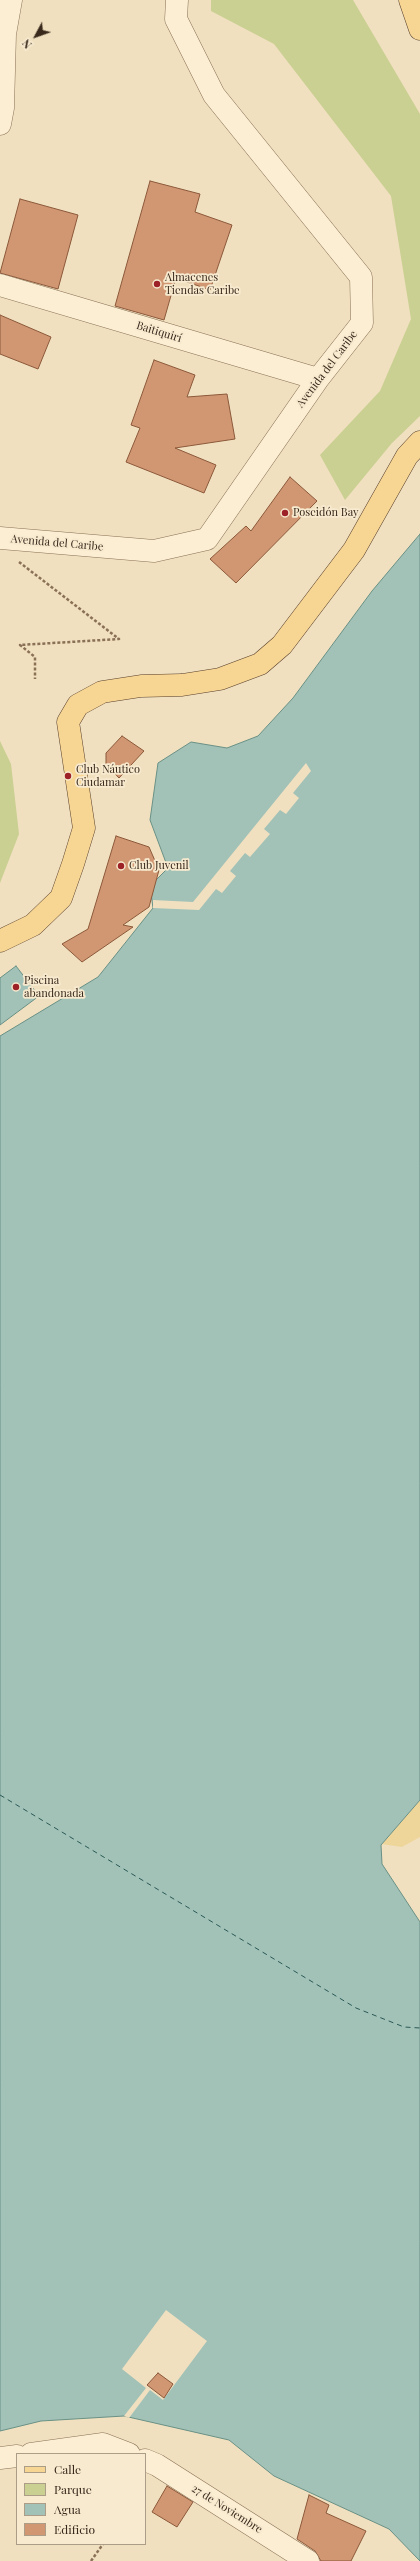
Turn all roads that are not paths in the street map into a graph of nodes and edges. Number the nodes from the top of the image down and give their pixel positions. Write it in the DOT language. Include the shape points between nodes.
graph roads {
  1 [pos="11,0"];
  2 [pos="177,0"];
  3 [pos="410,0"];
  4 [pos="420,29"];
  5 [pos="0,124"];
  6 [pos="0,285"];
  7 [pos="318,379"];
  8 [pos="420,442"];
  9 [pos="0,538"];
  10 [pos="0,941"];
  11 [pos="38,2453"];
  12 [pos="126,2453"];
  13 [pos="16,2456"];
  14 [pos="0,2458"];
  15 [pos="146,2460"];
  16 [pos="308,2561"];
  1 -- 5 [label="street" via="5,34 3,108"];
  2 -- 7 [label="street, Avenida del Caribe" via="176,19 214,95 361,277 362,323"];
  3 -- 4 [label="main road"];
  6 -- 7 [label="street, Baitiquirí"];
  7 -- 9 [label="street, Avenida del Caribe" via="207,539 154,551"];
  8 -- 10 [label="main road" via="407,456 354,550 282,645 260,664 220,679 102,692 78,705 68,722 84,828 74,864 61,898 33,925"];
  11 -- 12 [label="street" via="103,2444"];
  13 -- 14 [label="street"];
  15 -- 16 [label="street, 27 de Noviembre"];
}
